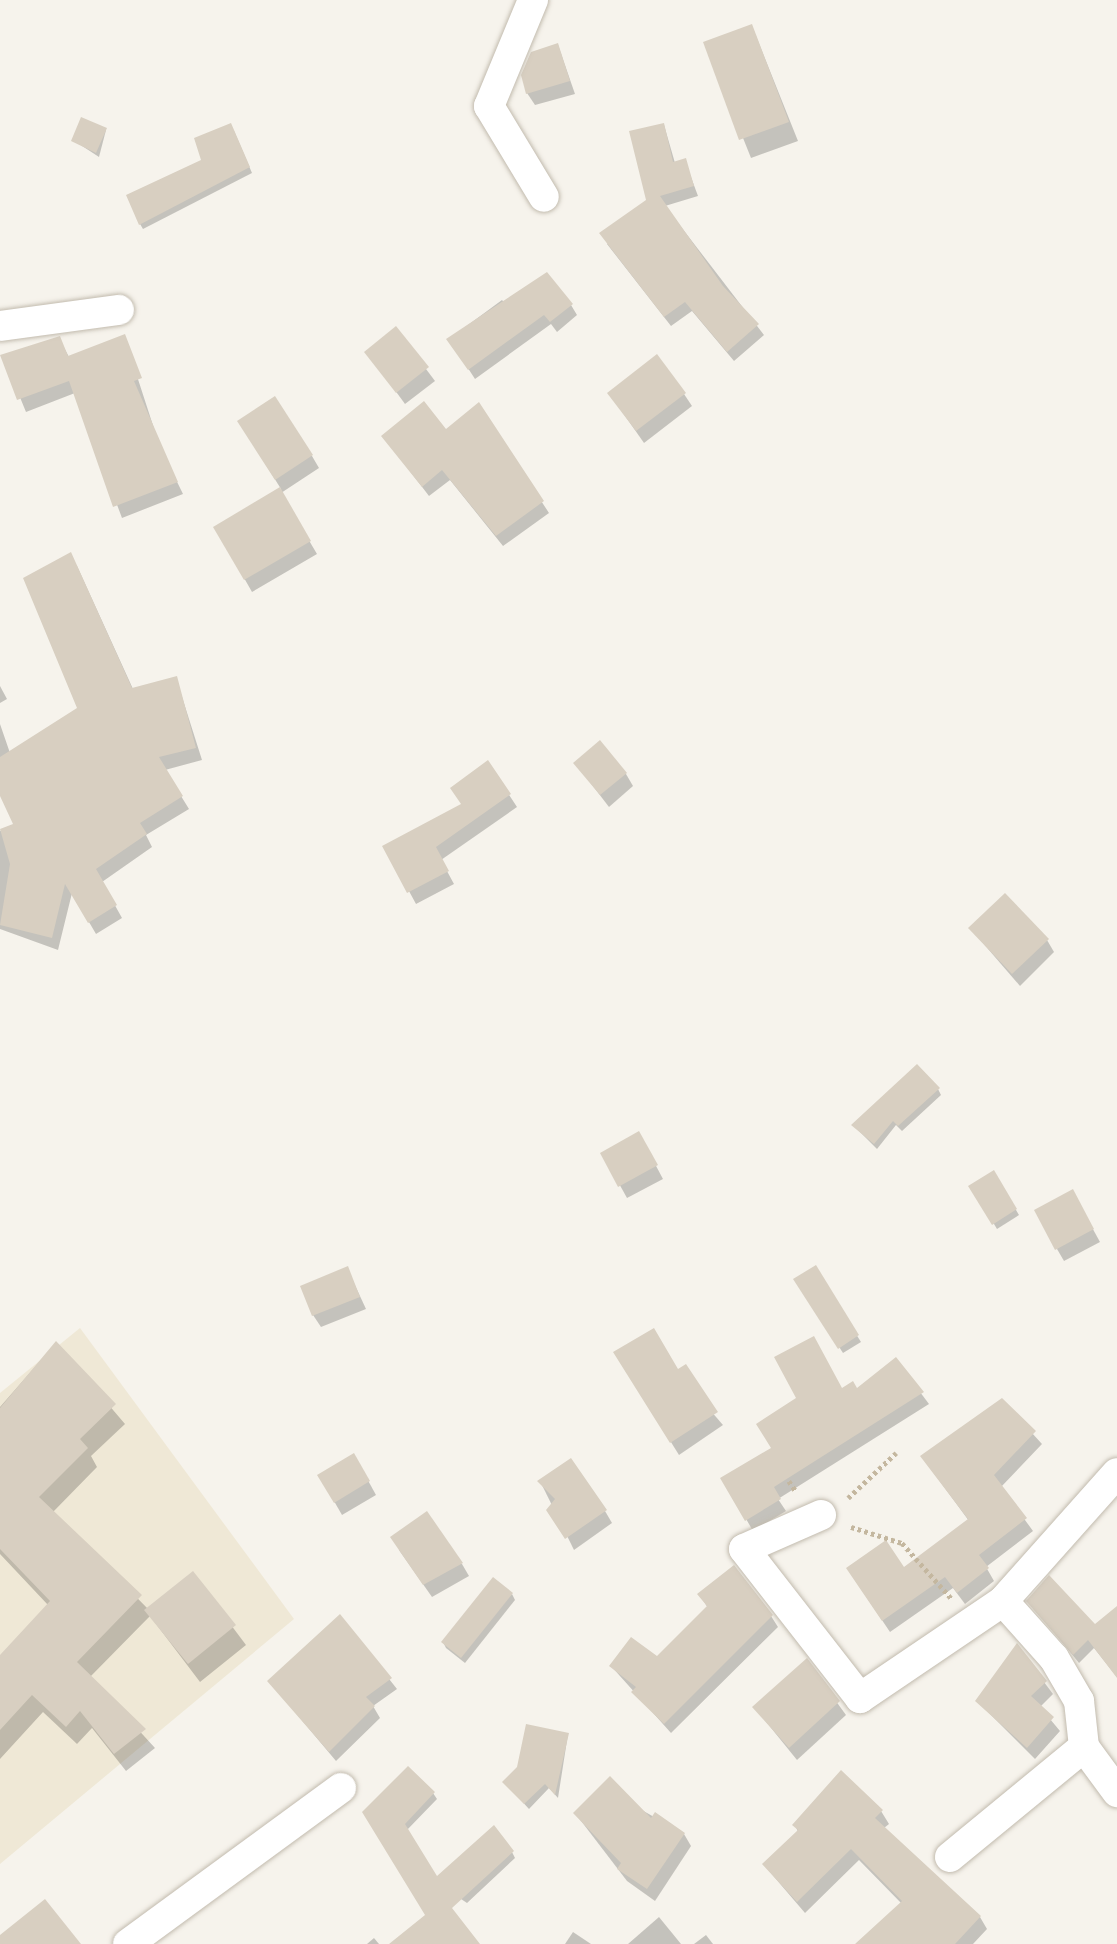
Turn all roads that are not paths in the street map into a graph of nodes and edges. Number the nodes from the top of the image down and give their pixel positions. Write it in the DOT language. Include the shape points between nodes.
graph roads {
  1 [pos="533,0"];
  2 [pos="544,197"];
  3 [pos="119,310"];
  4 [pos="0,326"];
  5 [pos="1117,1473"];
  6 [pos="821,1515"];
  7 [pos="1003,1601"];
  8 [pos="1084,1747"];
  9 [pos="341,1788"];
  10 [pos="1117,1792"];
  11 [pos="950,1857"];
  12 [pos="128,1944"];
  1 -- 2 [label="street" via="489,106"];
  3 -- 4 [label="street"];
  5 -- 7 [label="street"];
  6 -- 7 [label="street" via="744,1549 860,1698"];
  7 -- 8 [label="street" via="1054,1658 1079,1701"];
  8 -- 10 [label="street"];
  8 -- 11 [label="street"];
  9 -- 12 [label="street"];
}
